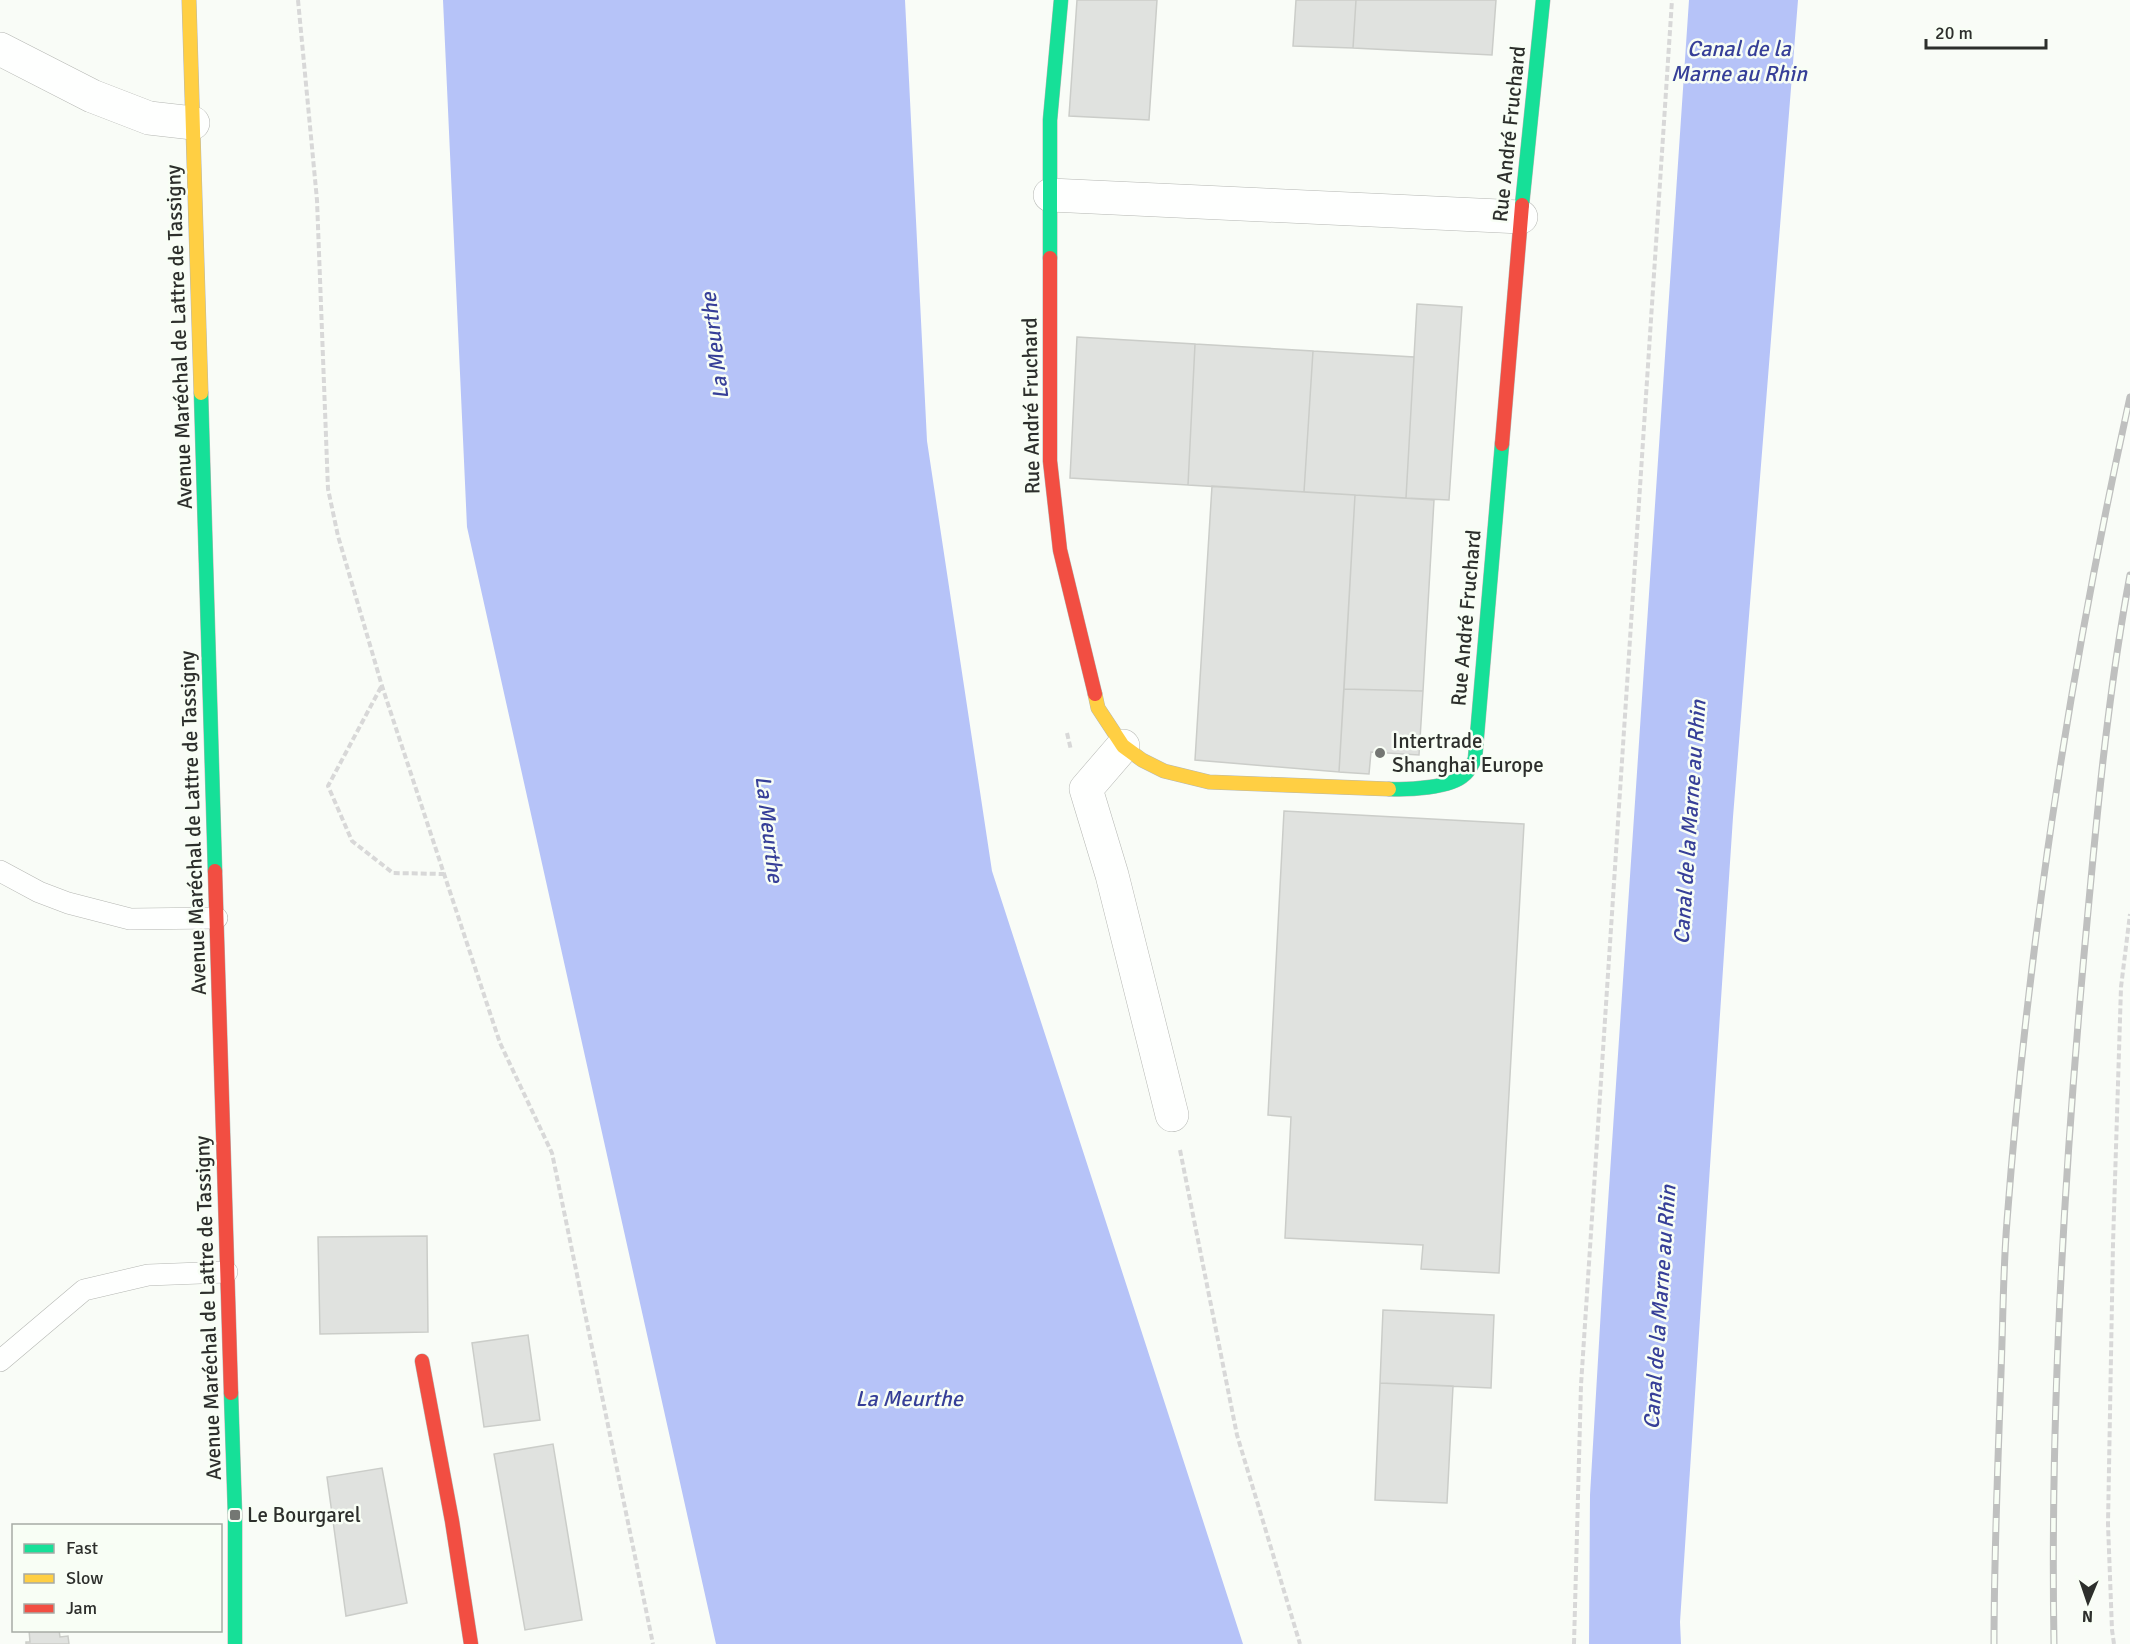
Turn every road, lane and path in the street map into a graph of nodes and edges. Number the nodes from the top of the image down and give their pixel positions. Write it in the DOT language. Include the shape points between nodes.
graph roads {
  1 [pos="189,0"];
  2 [pos="298,0"];
  3 [pos="1061,0"];
  4 [pos="1543,0"];
  5 [pos="1672,0"];
  6 [pos="0,49"];
  7 [pos="193,123"];
  8 [pos="1050,195"];
  9 [pos="1521,217"];
  10 [pos="382,686"];
  11 [pos="1123,746"];
  12 [pos="0,871"];
  13 [pos="444,874"];
  14 [pos="2130,914"];
  15 [pos="217,918"];
  16 [pos="1172,1115"];
  17 [pos="227,1272"];
  18 [pos="0,1361"];
  19 [pos="422,1361"];
  20 [pos="235,1644"];
  21 [pos="471,1644"];
  22 [pos="653,1644"];
  23 [pos="1300,1644"];
  24 [pos="1574,1644"];
  25 [pos="2114,1644"];
  1 -- 7 [label="street, Avenue Maréchal de Lattre de Tassigny"];
  2 -- 10 [label="path" via="317,200 328,489"];
  3 -- 8 [label="street, Rue André Fruchard" via="1050,120"];
  4 -- 9 [label="street, Rue André Fruchard"];
  5 -- 24 [label="path" via="1581,1385"];
  6 -- 7 [label="street" via="130,111 149,118"];
  7 -- 15 [label="street, Avenue Maréchal de Lattre de Tassigny"];
  8 -- 9 [label="street"];
  8 -- 11 [label="street, Rue André Fruchard" via="1050,461 1060,550 1098,708"];
  9 -- 11 [label="street, Rue André Fruchard" via="1475,759 1464,776 1438,786 1404,790 1209,782 1164,771"];
  10 -- 13 [label="path"];
  10 -- 13 [label="path" via="328,786 352,841 393,873"];
  11 -- 16 [label="street" via="1086,789 1112,875"];
  12 -- 15 [label="lane" via="68,903 130,919"];
  13 -- 22 [label="path" via="500,1043 552,1153"];
  14 -- 25 [label="path" via="2121,987 2113,1244 2108,1524"];
  15 -- 17 [label="street, Avenue Maréchal de Lattre de Tassigny"];
  16 -- 23 [label="path" via="1237,1436"];
  17 -- 18 [label="lane" via="148,1275 84,1290"];
  17 -- 20 [label="street, Avenue Maréchal de Lattre de Tassigny"];
  19 -- 21 [label="street"];
}
